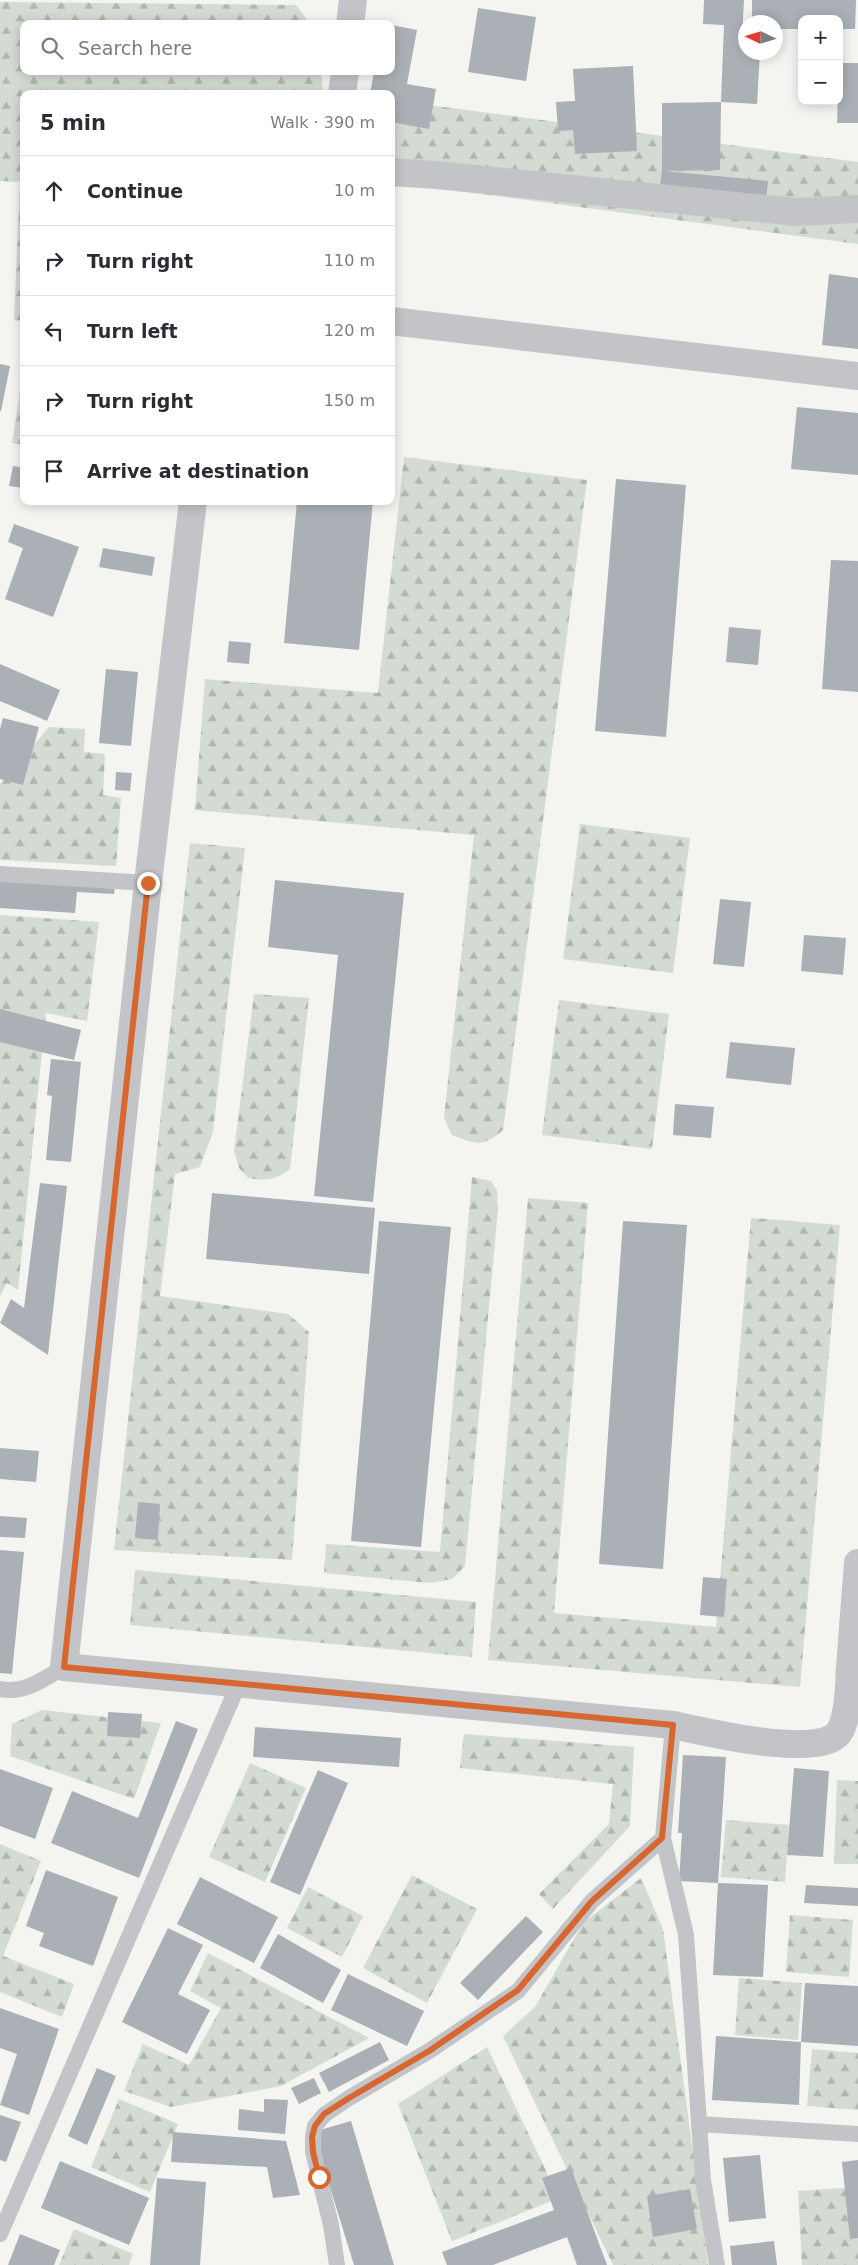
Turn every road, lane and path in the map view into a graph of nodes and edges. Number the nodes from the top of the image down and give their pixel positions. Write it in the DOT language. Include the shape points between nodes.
graph roads {
  1 [pos="353,0"];
  2 [pos="350,20"];
  3 [pos="344,75"];
  4 [pos="343,90"];
  5 [pos="395,172"];
  6 [pos="858,209"];
  7 [pos="395,321"];
  8 [pos="858,376"];
  9 [pos="193,505"];
  10 [pos="0,874"];
  11 [pos="148,883"];
  12 [pos="858,1563"];
  13 [pos="64,1667"];
  14 [pos="239,1683"];
  15 [pos="0,1689"];
  16 [pos="673,1725"];
  17 [pos="662,1838"];
  18 [pos="699,2124"];
  19 [pos="858,2134"];
  20 [pos="0,2234"];
  21 [pos="338,2265"];
  22 [pos="717,2265"];
  1 -- 2 [label="street"];
  3 -- 4 [label="street"];
  5 -- 6 [label="street" via="796,212"];
  7 -- 8 [label="street"];
  9 -- 11 [label="street"];
  10 -- 11 [label="lane"];
  11 -- 13 [label="street"];
  12 -- 16 [label="street" via="847,1703 839,1732 826,1741 792,1744 748,1740"];
  13 -- 14 [label="street"];
  13 -- 15 [label="lane" via="32,1686 10,1691"];
  14 -- 16 [label="street"];
  14 -- 20 [label="lane"];
  16 -- 17 [label="lane"];
  17 -- 18 [label="lane" via="686,1935"];
  17 -- 21 [label="lane" via="592,1901 518,1990 429,2051 324,2114 315,2126 313,2152"];
  18 -- 19 [label="lane"];
  18 -- 22 [label="lane" via="703,2180"];
}
